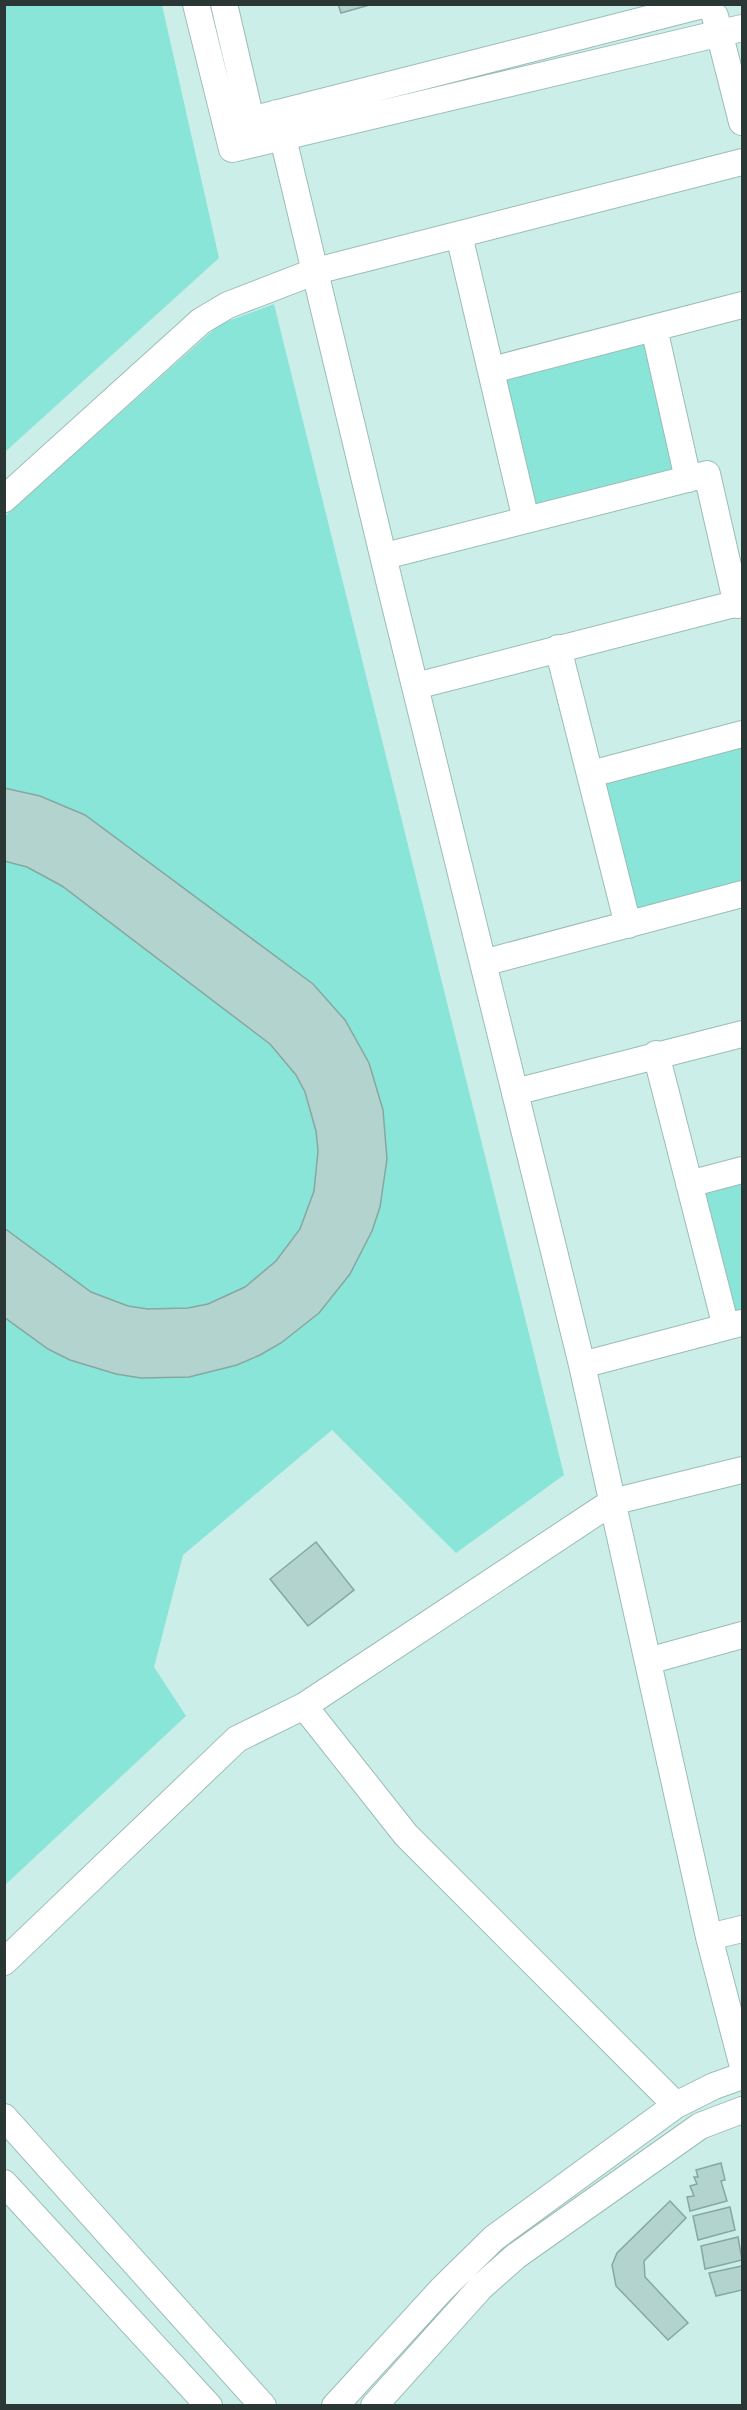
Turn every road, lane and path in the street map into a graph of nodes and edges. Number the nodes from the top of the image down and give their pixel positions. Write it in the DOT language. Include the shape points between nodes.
graph roads {
  1 [pos="196,4"];
  2 [pos="224,4"];
  3 [pos="707,4"];
  4 [pos="712,4"];
  5 [pos="731,31"];
  6 [pos="742,122"];
  7 [pos="280,125"];
  8 [pos="254,131"];
  9 [pos="742,162"];
  10 [pos="459,235"];
  11 [pos="316,271"];
  12 [pos="742,305"];
  13 [pos="654,328"];
  14 [pos="492,370"];
  15 [pos="688,479"];
  16 [pos="4,499"];
  17 [pos="526,520"];
  18 [pos="384,556"];
  19 [pos="740,604"];
  20 [pos="558,648"];
  21 [pos="416,686"];
  22 [pos="742,734"];
  23 [pos="591,774"];
  24 [pos="742,894"];
  25 [pos="628,925"];
  26 [pos="483,963"];
  27 [pos="742,1034"];
  28 [pos="656,1054"];
  29 [pos="514,1092"];
  30 [pos="742,1170"];
  31 [pos="689,1184"];
  32 [pos="734,1324"];
  33 [pos="582,1365"];
  34 [pos="742,1470"];
  35 [pos="612,1502"];
  36 [pos="742,1635"];
  37 [pos="648,1661"];
  38 [pos="304,1706"];
  39 [pos="742,1929"];
  40 [pos="709,1937"];
  41 [pos="4,1962"];
  42 [pos="742,2063"];
  43 [pos="742,2076"];
  44 [pos="676,2105"];
  45 [pos="742,2110"];
  46 [pos="4,2117"];
  47 [pos="4,2183"];
  48 [pos="462,2268"];
  49 [pos="481,2288"];
  50 [pos="209,2406"];
  51 [pos="263,2406"];
  52 [pos="334,2406"];
  53 [pos="374,2406"];
  1 -- 8 [label="street" via="232,149"];
  2 -- 8 [label="street"];
  3 -- 7 [label="street"];
  4 -- 5 [label="street"];
  5 -- 6 [label="street"];
  5 -- 7 [label="street"];
  7 -- 8 [label="street"];
  7 -- 11 [label="street"];
  9 -- 10 [label="street"];
  10 -- 11 [label="street"];
  10 -- 14 [label="street"];
  11 -- 16 [label="street" via="228,305 201,321"];
  11 -- 18 [label="street"];
  12 -- 13 [label="street"];
  13 -- 14 [label="street"];
  13 -- 15 [label="street"];
  14 -- 17 [label="street"];
  15 -- 17 [label="street"];
  15 -- 19 [label="street" via="707,474"];
  17 -- 18 [label="street"];
  18 -- 21 [label="street"];
  19 -- 20 [label="street"];
  20 -- 21 [label="street"];
  20 -- 23 [label="street"];
  21 -- 26 [label="street"];
  22 -- 23 [label="street"];
  23 -- 25 [label="street"];
  24 -- 25 [label="street"];
  25 -- 26 [label="street"];
  26 -- 29 [label="street"];
  27 -- 28 [label="street"];
  28 -- 29 [label="street"];
  28 -- 31 [label="street"];
  29 -- 33 [label="street"];
  30 -- 31 [label="street"];
  31 -- 32 [label="street"];
  32 -- 33 [label="street"];
  33 -- 35 [label="street"];
  34 -- 35 [label="street"];
  35 -- 37 [label="street"];
  35 -- 38 [label="street"];
  36 -- 37 [label="street"];
  37 -- 40 [label="street"];
  38 -- 41 [label="street" via="237,1739"];
  38 -- 44 [label="street" via="406,1835"];
  39 -- 40 [label="street"];
  40 -- 42 [label="street"];
  43 -- 44 [label="street"];
  44 -- 48 [label="street" via="494,2238"];
  45 -- 49 [label="street" via="683,2137 516,2256"];
  46 -- 51 [label="street"];
  47 -- 50 [label="street"];
  48 -- 49 [label="street"];
  48 -- 52 [label="street"];
  49 -- 53 [label="street"];
}
